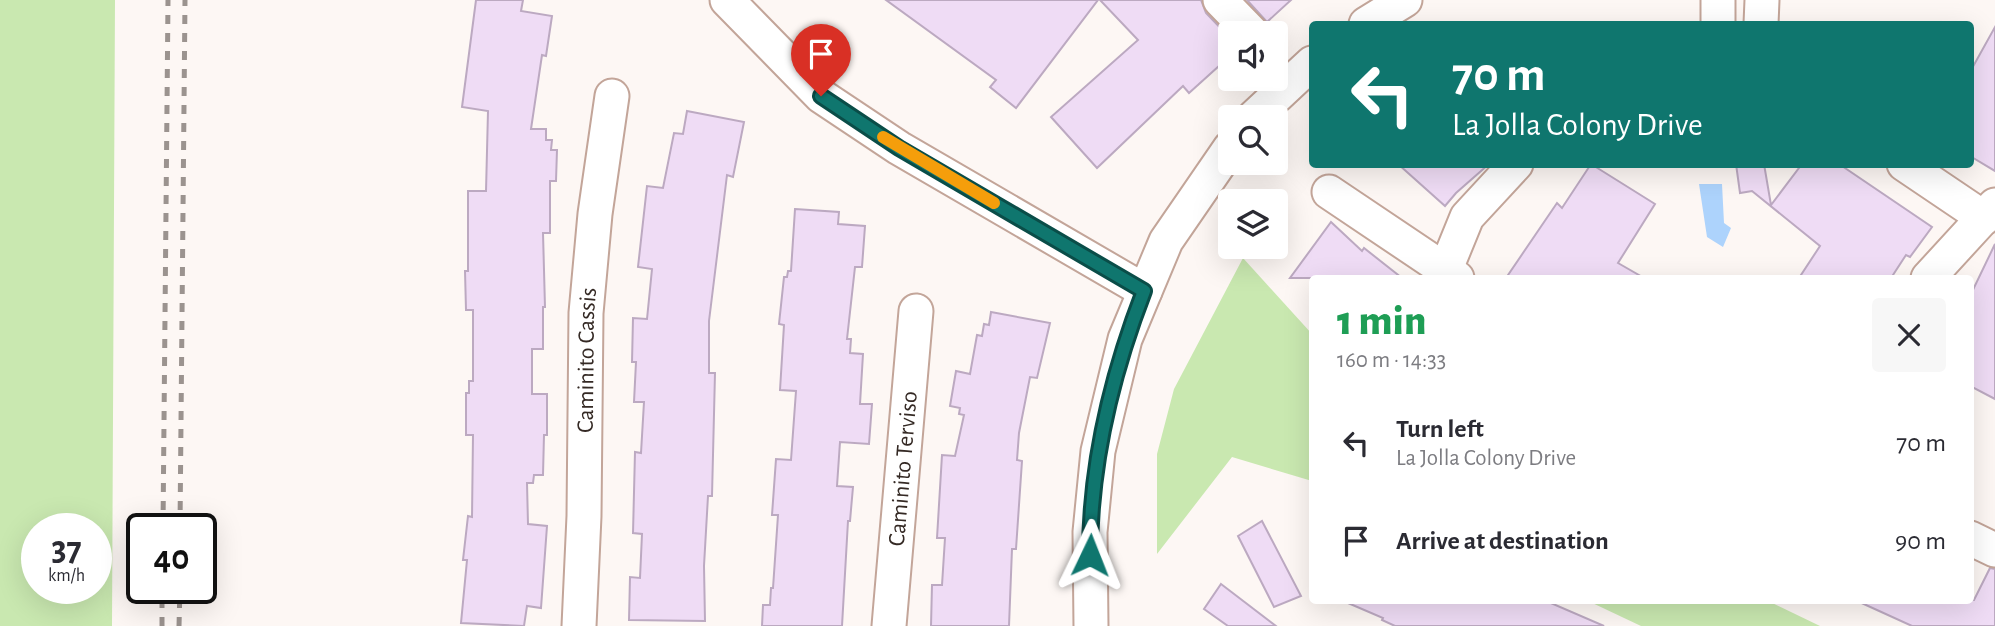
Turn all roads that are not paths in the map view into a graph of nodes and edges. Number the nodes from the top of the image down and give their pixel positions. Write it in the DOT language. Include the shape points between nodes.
graph roads {
  1 [pos="727,0"];
  2 [pos="1220,0"];
  3 [pos="1405,0"];
  4 [pos="1718,0"];
  5 [pos="1762,0"];
  6 [pos="1240,21"];
  7 [pos="1371,21"];
  8 [pos="1718,21"];
  9 [pos="1761,21"];
  10 [pos="1295,67"];
  11 [pos="612,96"];
  12 [pos="1264,105"];
  13 [pos="1218,165"];
  14 [pos="1512,168"];
  15 [pos="1911,168"];
  16 [pos="1329,192"];
  17 [pos="1990,211"];
  18 [pos="1451,274"];
  19 [pos="1931,275"];
  20 [pos="1144,291"];
  21 [pos="916,311"];
  22 [pos="1974,540"];
  23 [pos="1995,550"];
  24 [pos="579,626"];
  25 [pos="889,626"];
  26 [pos="1091,626"];
  1 -- 20 [label="street" via="821,96 899,148"];
  2 -- 6 [label="street"];
  3 -- 7 [label="street"];
  4 -- 8 [label="street"];
  5 -- 9 [label="street"];
  10 -- 12 [label="street"];
  11 -- 24 [label="street, Caminito Cassis" via="586,313"];
  13 -- 20 [label="street" via="1166,241"];
  14 -- 18 [label="street" via="1467,216"];
  15 -- 17 [label="street"];
  16 -- 18 [label="street"];
  17 -- 19 [label="street"];
  20 -- 26 [label="street" via="1125,339 1098,451 1090,532"];
  21 -- 25 [label="street, Caminito Terviso"];
  22 -- 23 [label="street"];
}
